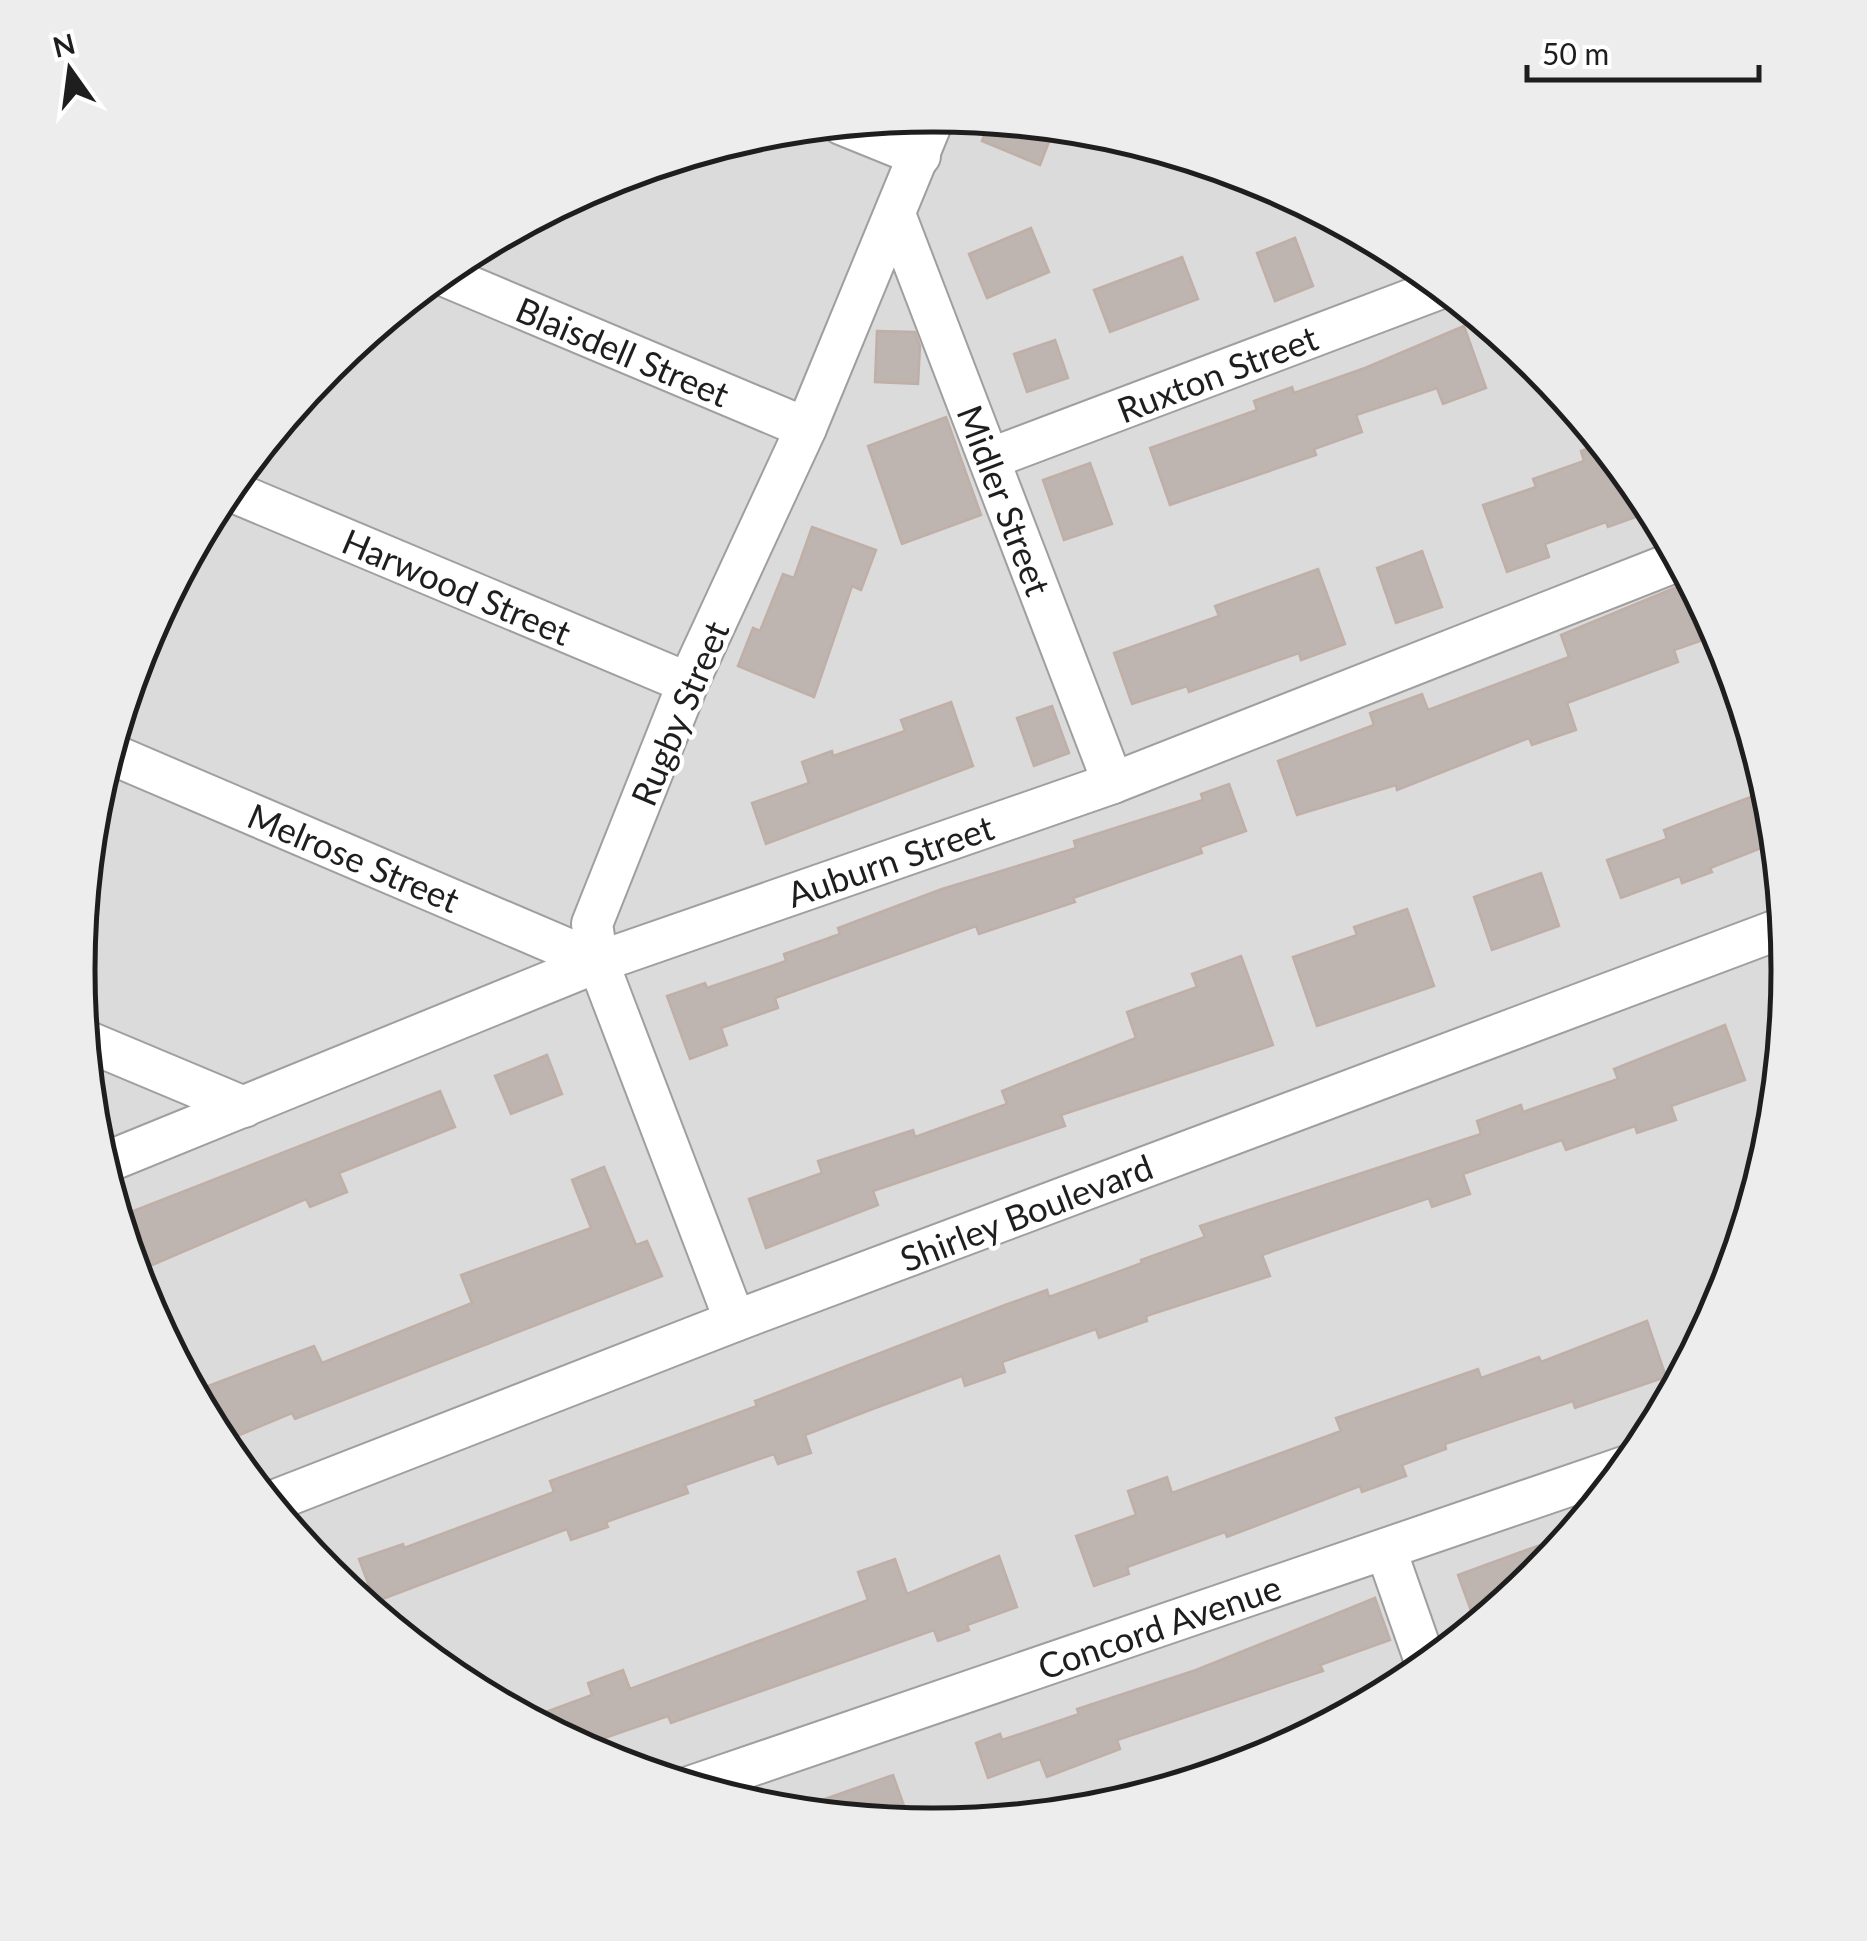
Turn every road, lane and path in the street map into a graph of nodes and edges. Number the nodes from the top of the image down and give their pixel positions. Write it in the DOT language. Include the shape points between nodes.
graph roads {
  1 [pos="928,132"];
  2 [pos="868,135"];
  3 [pos="920,156"];
  4 [pos="896,217"];
  5 [pos="457,281"];
  6 [pos="1428,294"];
  7 [pos="806,428"];
  8 [pos="989,459"];
  9 [pos="242,496"];
  10 [pos="1667,565"];
  11 [pos="688,683"];
  12 [pos="123,759"];
  13 [pos="1112,782"];
  14 [pos="1771,932"];
  15 [pos="598,962"];
  16 [pos="99,1046"];
  17 [pos="244,1107"];
  18 [pos="117,1158"];
  19 [pos="734,1322"];
  20 [pos="1604,1474"];
  21 [pos="282,1498"];
  22 [pos="1386,1550"];
  23 [pos="1421,1652"];
  24 [pos="711,1779"];
  1 -- 3 [label="street, Rugby Street"];
  2 -- 3 [label="street"];
  3 -- 4 [label="street, Rugby Street"];
  4 -- 7 [label="street, Rugby Street"];
  4 -- 8 [label="street, Midler Street"];
  5 -- 7 [label="street, Blaisdell Street"];
  6 -- 8 [label="street, Ruxton Street"];
  7 -- 11 [label="street, Rugby Street"];
  8 -- 13 [label="street, Midler Street"];
  9 -- 11 [label="street, Harwood Street"];
  10 -- 13 [label="street, Auburn Street"];
  11 -- 15 [label="street, Rugby Street" via="592,924"];
  12 -- 15 [label="street, Melrose Street"];
  13 -- 15 [label="street, Auburn Street"];
  14 -- 19 [label="street, Shirley Boulevard"];
  15 -- 17 [label="street, Auburn Street"];
  15 -- 19 [label="street, Rugby Street"];
  16 -- 17 [label="street"];
  17 -- 18 [label="street, Auburn Street"];
  19 -- 21 [label="street, Shirley Boulevard"];
  20 -- 22 [label="street, Concord Avenue"];
  22 -- 23 [label="street"];
  22 -- 24 [label="street, Concord Avenue"];
}
